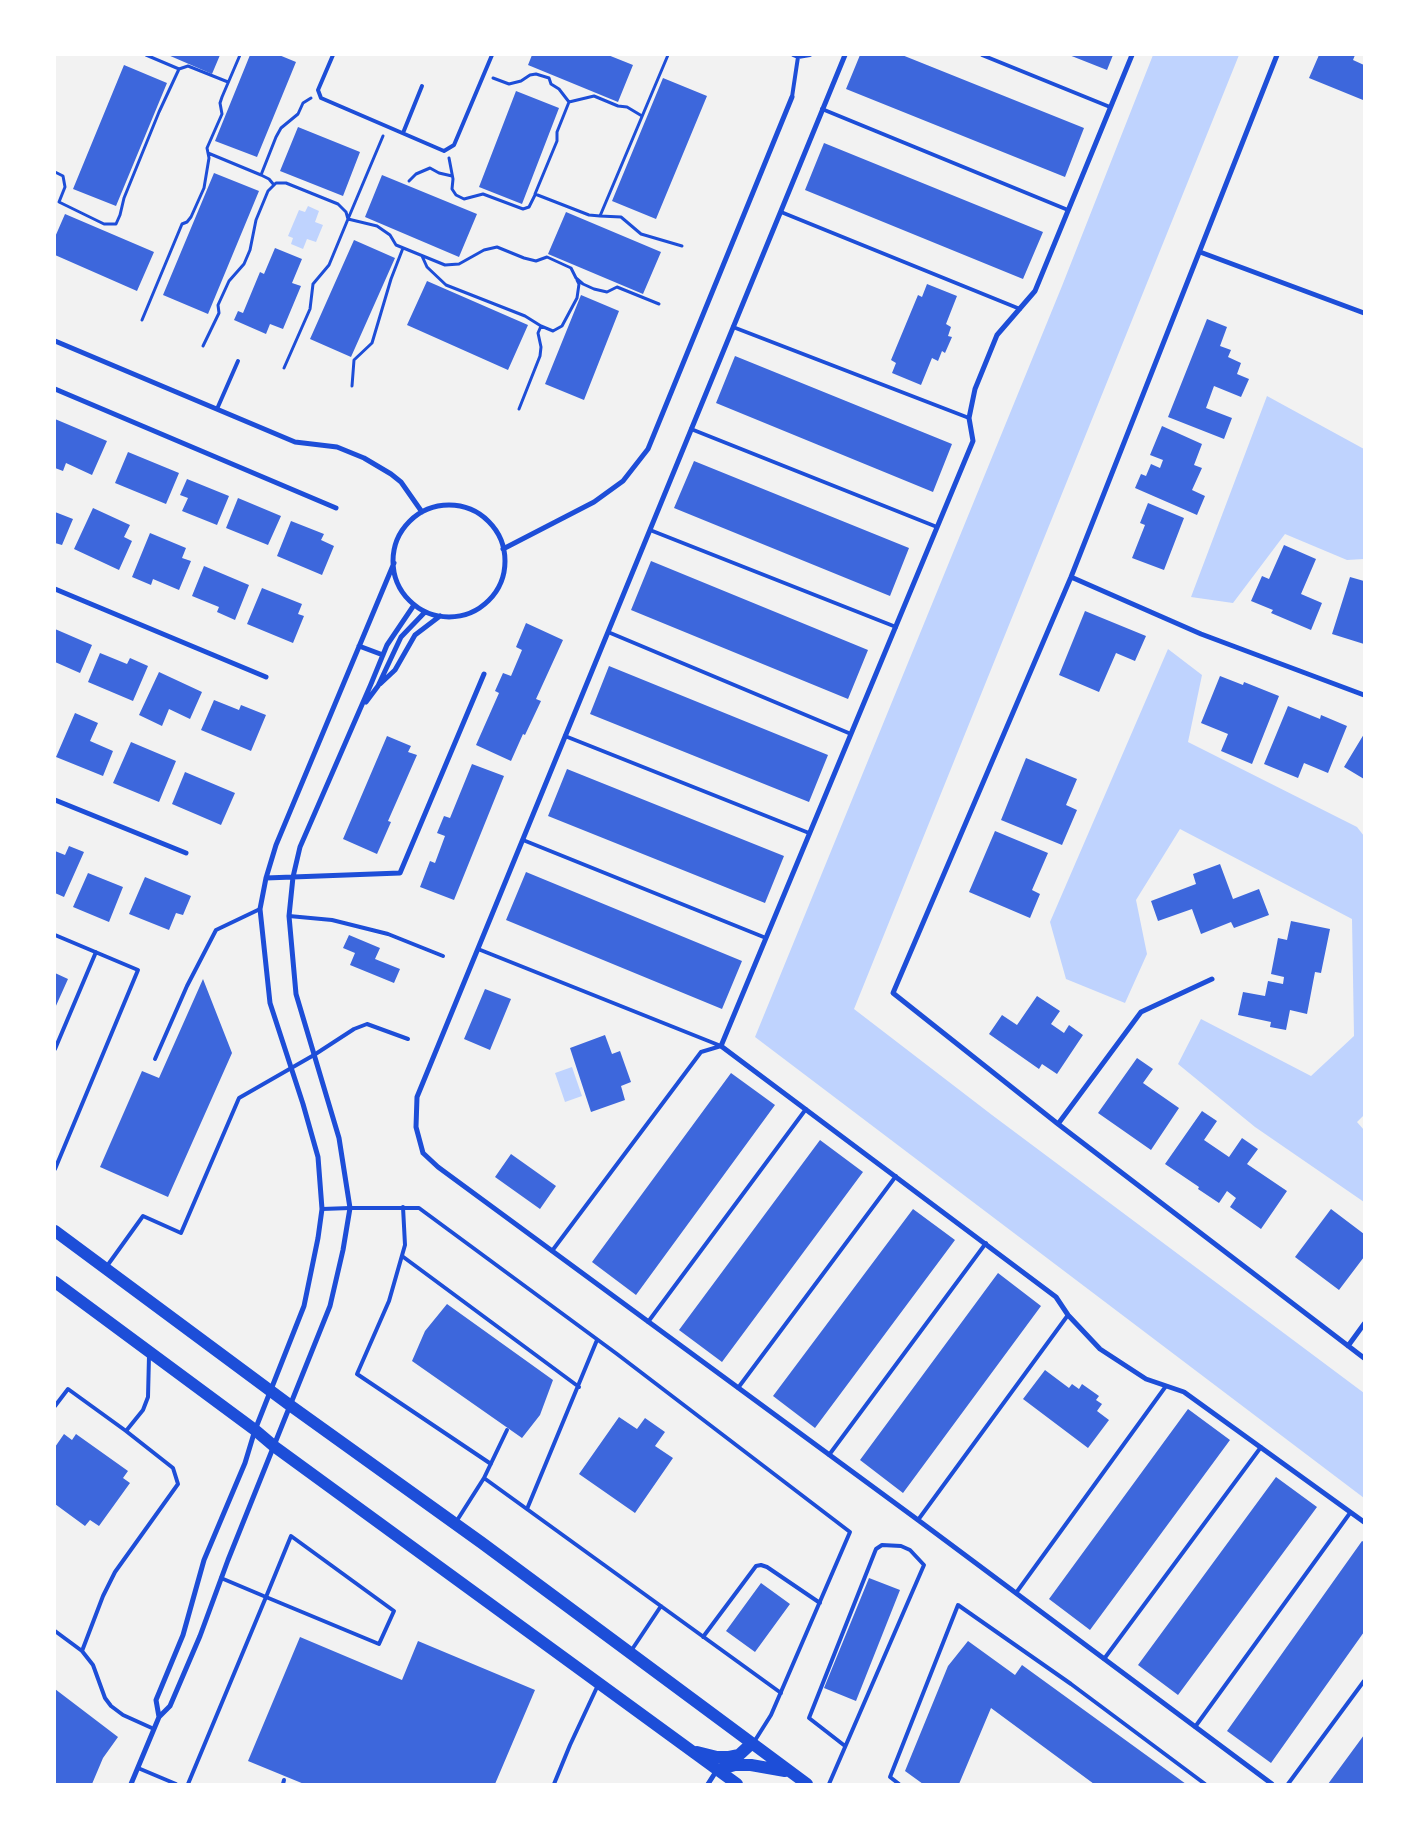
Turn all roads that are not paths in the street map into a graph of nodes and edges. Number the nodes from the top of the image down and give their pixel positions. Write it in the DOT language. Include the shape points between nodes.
graph roads {
  1 [pos="333,55"];
  2 [pos="492,55"];
  3 [pos="793,55"];
  4 [pos="810,55"];
  5 [pos="845,55"];
  6 [pos="982,55"];
  7 [pos="1132,55"];
  8 [pos="1277,55"];
  9 [pos="798,57"];
  10 [pos="422,86"];
  11 [pos="792,97"];
  12 [pos="1110,107"];
  13 [pos="822,110"];
  14 [pos="403,133"];
  15 [pos="1068,210"];
  16 [pos="781,212"];
  17 [pos="1200,252"];
  18 [pos="1020,309"];
  19 [pos="1364,313"];
  20 [pos="733,327"];
  21 [pos="55,341"];
  22 [pos="238,361"];
  23 [pos="55,389"];
  24 [pos="216,409"];
  25 [pos="969,418"];
  26 [pos="692,429"];
  27 [pos="336,508"];
  28 [pos="422,512"];
  29 [pos="937,527"];
  30 [pos="650,530"];
  31 [pos="503,549"];
  32 [pos="394,563"];
  33 [pos="1071,576"];
  34 [pos="55,589"];
  35 [pos="414,605"];
  36 [pos="425,612"];
  37 [pos="440,616"];
  38 [pos="896,627"];
  39 [pos="608,632"];
  40 [pos="359,646"];
  41 [pos="383,655"];
  42 [pos="484,674"];
  43 [pos="266,677"];
  44 [pos="378,686"];
  45 [pos="1364,695"];
  46 [pos="361,708"];
  47 [pos="851,734"];
  48 [pos="565,736"];
  49 [pos="55,800"];
  50 [pos="809,833"];
  51 [pos="523,840"];
  52 [pos="186,853"];
  53 [pos="293,877"];
  54 [pos="266,878"];
  55 [pos="260,909"];
  56 [pos="288,916"];
  57 [pos="55,934"];
  58 [pos="766,938"];
  59 [pos="478,949"];
  60 [pos="96,952"];
  61 [pos="443,956"];
  62 [pos="1212,979"];
  63 [pos="408,1039"];
  64 [pos="721,1046"];
  65 [pos="55,1049"];
  66 [pos="314,1056"];
  67 [pos="155,1059"];
  68 [pos="290,1069"];
  69 [pos="806,1109"];
  70 [pos="1058,1124"];
  71 [pos="55,1169"];
  72 [pos="896,1176"];
  73 [pos="403,1207"];
  74 [pos="350,1208"];
  75 [pos="322,1209"];
  76 [pos="55,1231"];
  77 [pos="986,1243"];
  78 [pos="552,1251"];
  79 [pos="402,1256"];
  80 [pos="106,1268"];
  81 [pos="55,1282"];
  82 [pos="1068,1315"];
  83 [pos="648,1322"];
  84 [pos="1364,1324"];
  85 [pos="597,1340"];
  86 [pos="1348,1346"];
  87 [pos="149,1351"];
  88 [pos="1364,1358"];
  89 [pos="1166,1386"];
  90 [pos="579,1387"];
  91 [pos="738,1388"];
  92 [pos="271,1390"];
  93 [pos="55,1406"];
  94 [pos="291,1406"];
  95 [pos="256,1430"];
  96 [pos="507,1430"];
  97 [pos="126,1431"];
  98 [pos="275,1447"];
  99 [pos="1261,1447"];
  100 [pos="829,1455"];
  101 [pos="491,1464"];
  102 [pos="484,1478"];
  103 [pos="527,1509"];
  104 [pos="1350,1512"];
  105 [pos="918,1520"];
  106 [pos="1364,1522"];
  107 [pos="455,1524"];
  108 [pos="221,1578"];
  109 [pos="1016,1593"];
  110 [pos="266,1597"];
  111 [pos="820,1603"];
  112 [pos="661,1606"];
  113 [pos="55,1631"];
  114 [pos="704,1637"];
  115 [pos="82,1651"];
  116 [pos="630,1652"];
  117 [pos="1104,1659"];
  118 [pos="1364,1681"];
  119 [pos="599,1683"];
  120 [pos="780,1693"];
  121 [pos="159,1717"];
  122 [pos="1195,1727"];
  123 [pos="154,1729"];
  124 [pos="752,1743"];
  125 [pos="845,1746"];
  126 [pos="692,1751"];
  127 [pos="138,1768"];
  128 [pos="717,1770"];
  129 [pos="790,1772"];
  130 [pos="131,1784"];
  131 [pos="176,1784"];
  132 [pos="188,1784"];
  133 [pos="554,1784"];
  134 [pos="708,1784"];
  135 [pos="737,1784"];
  136 [pos="807,1784"];
  137 [pos="828,1784"];
  138 [pos="899,1784"];
  139 [pos="1205,1784"];
  140 [pos="1272,1784"];
  141 [pos="1288,1784"];
  1 -- 14 [label="lane" via="318,95"];
  2 -- 14 [label="lane" via="454,144 448,150"];
  3 -- 9 [label="lane"];
  4 -- 9 [label="lane"];
  5 -- 13 [label="street"];
  6 -- 12 [label="lane"];
  7 -- 12 [label="street"];
  8 -- 17 [label="street"];
  9 -- 11 [label="lane"];
  10 -- 14 [label="lane"];
  11 -- 31 [label="street" via="648,449 623,481 594,502"];
  12 -- 15 [label="street"];
  13 -- 15 [label="lane"];
  13 -- 16 [label="street"];
  15 -- 18 [label="street" via="1035,292"];
  16 -- 18 [label="lane"];
  16 -- 20 [label="street"];
  17 -- 19 [label="street"];
  17 -- 33 [label="street"];
  18 -- 25 [label="street" via="997,335 975,389"];
  20 -- 25 [label="lane"];
  20 -- 26 [label="street"];
  21 -- 24 [label="street"];
  22 -- 24 [label="lane"];
  23 -- 27 [label="street"];
  24 -- 28 [label="street" via="295,442 337,447 364,458 401,482"];
  25 -- 29 [label="street" via="973,441"];
  26 -- 29 [label="lane"];
  26 -- 30 [label="street"];
  28 -- 31 [label="street" via="447,505 472,510 492,526"];
  28 -- 32 [label="street" via="402,531 396,544"];
  29 -- 38 [label="street"];
  30 -- 38 [label="lane"];
  30 -- 39 [label="street"];
  31 -- 37 [label="street" via="503,573 492,596 473,612 462,616"];
  32 -- 35 [label="street" via="398,585"];
  32 -- 40 [label="street"];
  33 -- 45 [label="street" via="1201,634"];
  33 -- 70 [label="street" via="893,993"];
  34 -- 43 [label="street"];
  35 -- 36 [label="street"];
  35 -- 41 [label="street" via="386,645"];
  36 -- 37 [label="street"];
  36 -- 44 [label="street" via="401,637"];
  37 -- 44 [label="street" via="415,635 395,670"];
  38 -- 47 [label="street"];
  39 -- 47 [label="lane"];
  39 -- 48 [label="street"];
  40 -- 41 [label="street"];
  40 -- 54 [label="street" via="276,845"];
  41 -- 46 [label="street"];
  42 -- 53 [label="street" via="400,873"];
  44 -- 46 [label="street"];
  46 -- 53 [label="street" via="300,847"];
  47 -- 50 [label="street"];
  48 -- 50 [label="lane"];
  48 -- 51 [label="street"];
  49 -- 52 [label="street"];
  50 -- 58 [label="street"];
  51 -- 58 [label="lane"];
  51 -- 59 [label="street"];
  53 -- 54 [label="street"];
  53 -- 56 [label="street"];
  54 -- 55 [label="street"];
  55 -- 67 [label="lane" via="216,930"];
  55 -- 68 [label="street" via="270,1003"];
  56 -- 61 [label="lane" via="332,920 388,934"];
  56 -- 66 [label="street" via="296,994"];
  57 -- 60 [label="lane"];
  58 -- 64 [label="street"];
  59 -- 64 [label="lane"];
  59 -- 78 [label="street" via="418,1097 416,1127 423,1153 438,1167"];
  60 -- 65 [label="lane"];
  60 -- 71 [label="lane" via="138,970"];
  62 -- 70 [label="street" via="1141,1012"];
  63 -- 66 [label="lane" via="367,1024"];
  64 -- 69 [label="street"];
  64 -- 78 [label="lane" via="701,1052"];
  66 -- 68 [label="lane"];
  66 -- 74 [label="street" via="339,1138"];
  68 -- 75 [label="street" via="318,1157"];
  68 -- 80 [label="lane" via="239,1098 181,1233 143,1216"];
  69 -- 72 [label="street"];
  69 -- 83 [label="lane"];
  70 -- 86 [label="street"];
  72 -- 77 [label="street"];
  72 -- 91 [label="lane"];
  73 -- 74 [label="lane"];
  73 -- 79 [label="lane" via="405,1245"];
  73 -- 85 [label="lane" via="420,1208"];
  74 -- 75 [label="lane"];
  74 -- 94 [label="street" via="344,1250 330,1306"];
  75 -- 92 [label="street" via="304,1306"];
  76 -- 80 [label="main road"];
  77 -- 82 [label="street" via="1056,1297"];
  77 -- 100 [label="lane"];
  78 -- 83 [label="street"];
  79 -- 90 [label="lane"];
  79 -- 101 [label="lane" via="389,1301 357,1374"];
  80 -- 92 [label="main road"];
  81 -- 87 [label="main road"];
  82 -- 89 [label="street" via="1100,1348 1146,1380"];
  82 -- 105 [label="lane"];
  83 -- 91 [label="street"];
  84 -- 86 [label="street"];
  85 -- 90 [label="lane"];
  85 -- 111 [label="lane" via="850,1532"];
  86 -- 88 [label="street"];
  87 -- 95 [label="main road"];
  87 -- 97 [label="lane" via="148,1397 143,1410"];
  89 -- 99 [label="street" via="1184,1392"];
  89 -- 109 [label="lane"];
  90 -- 103 [label="lane"];
  91 -- 100 [label="street"];
  92 -- 94 [label="main road"];
  92 -- 95 [label="street"];
  93 -- 97 [label="lane" via="68,1390"];
  94 -- 98 [label="street"];
  94 -- 107 [label="main road"];
  95 -- 98 [label="main road"];
  95 -- 121 [label="street" via="204,1560 183,1635 156,1700"];
  96 -- 101 [label="lane"];
  97 -- 115 [label="lane" via="174,1468 178,1484 115,1572"];
  98 -- 108 [label="street"];
  98 -- 119 [label="main road"];
  99 -- 104 [label="street"];
  99 -- 117 [label="lane"];
  100 -- 105 [label="street"];
  101 -- 102 [label="lane"];
  102 -- 103 [label="lane"];
  102 -- 107 [label="lane"];
  103 -- 112 [label="lane"];
  104 -- 106 [label="street"];
  104 -- 122 [label="lane"];
  105 -- 109 [label="street"];
  107 -- 116 [label="main road"];
  108 -- 110 [label="lane"];
  108 -- 121 [label="street" via="170,1706"];
  109 -- 117 [label="street"];
  110 -- 110 [label="lane" via="291,1536 394,1611 379,1644"];
  110 -- 132 [label="lane"];
  111 -- 114 [label="lane" via="768,1566 756,1566"];
  111 -- 120 [label="lane"];
  112 -- 114 [label="lane"];
  112 -- 116 [label="lane"];
  113 -- 115 [label="lane"];
  114 -- 120 [label="lane"];
  115 -- 123 [label="lane" via="92,1664 110,1706"];
  116 -- 124 [label="main road"];
  117 -- 122 [label="street"];
  118 -- 141 [label="lane"];
  119 -- 126 [label="main road"];
  119 -- 133 [label="lane"];
  120 -- 124 [label="lane" via="771,1715"];
  121 -- 123 [label="street"];
  122 -- 140 [label="street"];
  123 -- 127 [label="street"];
  124 -- 126 [label="main road" via="739,1755 729,1757"];
  124 -- 129 [label="main road"];
  125 -- 125 [label="lane" via="809,1718 876,1550 882,1545 901,1546 910,1550 924,1565"];
  125 -- 137 [label="lane"];
  126 -- 128 [label="main road"];
  127 -- 130 [label="street"];
  127 -- 131 [label="lane"];
  128 -- 129 [label="main road" via="751,1765"];
  128 -- 134 [label="street"];
  128 -- 135 [label="main road"];
  129 -- 136 [label="main road"];
  138 -- 139 [label="lane" via="890,1777 958,1605"];
}
